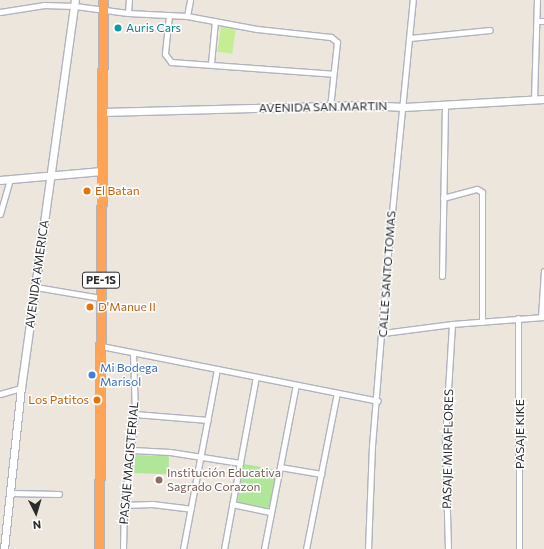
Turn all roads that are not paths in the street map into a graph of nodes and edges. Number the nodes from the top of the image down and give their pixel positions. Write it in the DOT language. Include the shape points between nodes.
graph roads {
  1 [pos="102,0"];
  2 [pos="129,0"];
  3 [pos="190,0"];
  4 [pos="413,0"];
  5 [pos="537,0"];
  6 [pos="75,3"];
  7 [pos="102,10"];
  8 [pos="0,12"];
  9 [pos="128,14"];
  10 [pos="169,15"];
  11 [pos="186,16"];
  12 [pos="215,21"];
  13 [pos="537,21"];
  14 [pos="544,21"];
  15 [pos="490,30"];
  16 [pos="410,38"];
  17 [pos="211,63"];
  18 [pos="333,74"];
  19 [pos="544,99"];
  20 [pos="534,100"];
  21 [pos="445,104"];
  22 [pos="330,107"];
  23 [pos="404,107"];
  24 [pos="102,112"];
  25 [pos="102,171"];
  26 [pos="50,175"];
  27 [pos="10,179"];
  28 [pos="0,180"];
  29 [pos="443,198"];
  30 [pos="0,214"];
  31 [pos="544,271"];
  32 [pos="442,276"];
  33 [pos="35,287"];
  34 [pos="101,298"];
  35 [pos="542,317"];
  36 [pos="518,318"];
  37 [pos="482,322"];
  38 [pos="452,324"];
  39 [pos="383,334"];
  40 [pos="101,346"];
  41 [pos="133,353"];
  42 [pos="218,369"];
  43 [pos="256,377"];
  44 [pos="296,384"];
  45 [pos="21,388"];
  46 [pos="337,393"];
  47 [pos="0,394"];
  48 [pos="378,401"];
  49 [pos="135,414"];
  50 [pos="208,420"];
  51 [pos="132,450"];
  52 [pos="201,456"];
  53 [pos="240,463"];
  54 [pos="280,466"];
  55 [pos="321,474"];
  56 [pos="10,492"];
  57 [pos="58,494"];
  58 [pos="232,504"];
  59 [pos="124,505"];
  60 [pos="191,509"];
  61 [pos="272,512"];
  62 [pos="4,549"];
  63 [pos="99,549"];
  64 [pos="123,549"];
  65 [pos="183,549"];
  66 [pos="224,549"];
  67 [pos="264,549"];
  68 [pos="306,549"];
  69 [pos="368,549"];
  70 [pos="448,549"];
  71 [pos="520,549"];
  1 -- 7 [label="highway, PE-1S"];
  2 -- 9 [label="street"];
  3 -- 11 [label="street"];
  4 -- 16 [label="street, CALLE SANTO TOMAS"];
  5 -- 13 [label="street"];
  6 -- 7 [label="street"];
  6 -- 8 [label="street"];
  6 -- 26 [label="street, AVENIDA AMERICA"];
  7 -- 9 [label="street"];
  7 -- 24 [label="highway, PE-1S"];
  9 -- 10 [label="street"];
  10 -- 11 [label="street"];
  10 -- 17 [label="street" via="165,54 167,59 171,62"];
  11 -- 12 [label="street"];
  12 -- 17 [label="street"];
  12 -- 18 [label="street" via="334,38 337,42"];
  13 -- 14 [label="street"];
  13 -- 20 [label="street"];
  15 -- 16 [label="street"];
  16 -- 23 [label="street, CALLE SANTO TOMAS"];
  17 -- 18 [label="street"];
  18 -- 22 [label="street"];
  19 -- 20 [label="street, AVENIDA SAN MARTIN"];
  20 -- 21 [label="street, AVENIDA SAN MARTIN"];
  21 -- 23 [label="street, AVENIDA SAN MARTIN"];
  21 -- 29 [label="street"];
  22 -- 23 [label="street, AVENIDA SAN MARTIN"];
  22 -- 24 [label="street, AVENIDA SAN MARTIN"];
  23 -- 39 [label="street, CALLE SANTO TOMAS" via="395,173"];
  24 -- 25 [label="highway, PE-1S"];
  25 -- 26 [label="street"];
  25 -- 34 [label="highway, PE-1S"];
  26 -- 27 [label="street"];
  26 -- 33 [label="street, AVENIDA AMERICA"];
  27 -- 28 [label="street"];
  27 -- 30 [label="street"];
  29 -- 32 [label="street"];
  29 -- 37 [label="street" via="477,189 482,192"];
  31 -- 35 [label="street"];
  33 -- 34 [label="street"];
  33 -- 45 [label="street, AVENIDA AMERICA"];
  34 -- 40 [label="highway, PE-1S"];
  35 -- 36 [label="street"];
  36 -- 37 [label="street"];
  36 -- 71 [label="street, PASAJE KIKE"];
  37 -- 38 [label="street"];
  38 -- 39 [label="street"];
  38 -- 70 [label="street, PASAJE MIRAFLORES" via="445,439"];
  39 -- 48 [label="street, CALLE SANTO TOMAS"];
  40 -- 41 [label="street"];
  40 -- 63 [label="highway, PE-1S"];
  41 -- 42 [label="street"];
  41 -- 49 [label="street, PASAJE MAGISTERIAL"];
  42 -- 43 [label="street"];
  42 -- 50 [label="street"];
  43 -- 44 [label="street"];
  43 -- 53 [label="street"];
  44 -- 46 [label="street"];
  44 -- 54 [label="street"];
  45 -- 47 [label="street"];
  45 -- 56 [label="street, AVENIDA AMERICA"];
  46 -- 48 [label="street"];
  46 -- 55 [label="street"];
  48 -- 69 [label="street, CALLE SANTO TOMAS" via="372,446"];
  49 -- 50 [label="street"];
  49 -- 51 [label="street, PASAJE MAGISTERIAL"];
  50 -- 52 [label="street"];
  51 -- 52 [label="street"];
  51 -- 59 [label="street, PASAJE MAGISTERIAL"];
  52 -- 53 [label="street"];
  52 -- 60 [label="street"];
  53 -- 58 [label="street"];
  54 -- 55 [label="street"];
  54 -- 61 [label="street"];
  55 -- 68 [label="street"];
  56 -- 57 [label="street"];
  56 -- 62 [label="street, AVENIDA AMERICA"];
  58 -- 61 [label="street"];
  58 -- 66 [label="street"];
  59 -- 60 [label="street" via="152,504"];
  59 -- 64 [label="street, PASAJE MAGISTERIAL"];
  60 -- 65 [label="street"];
  61 -- 67 [label="street"];
}
